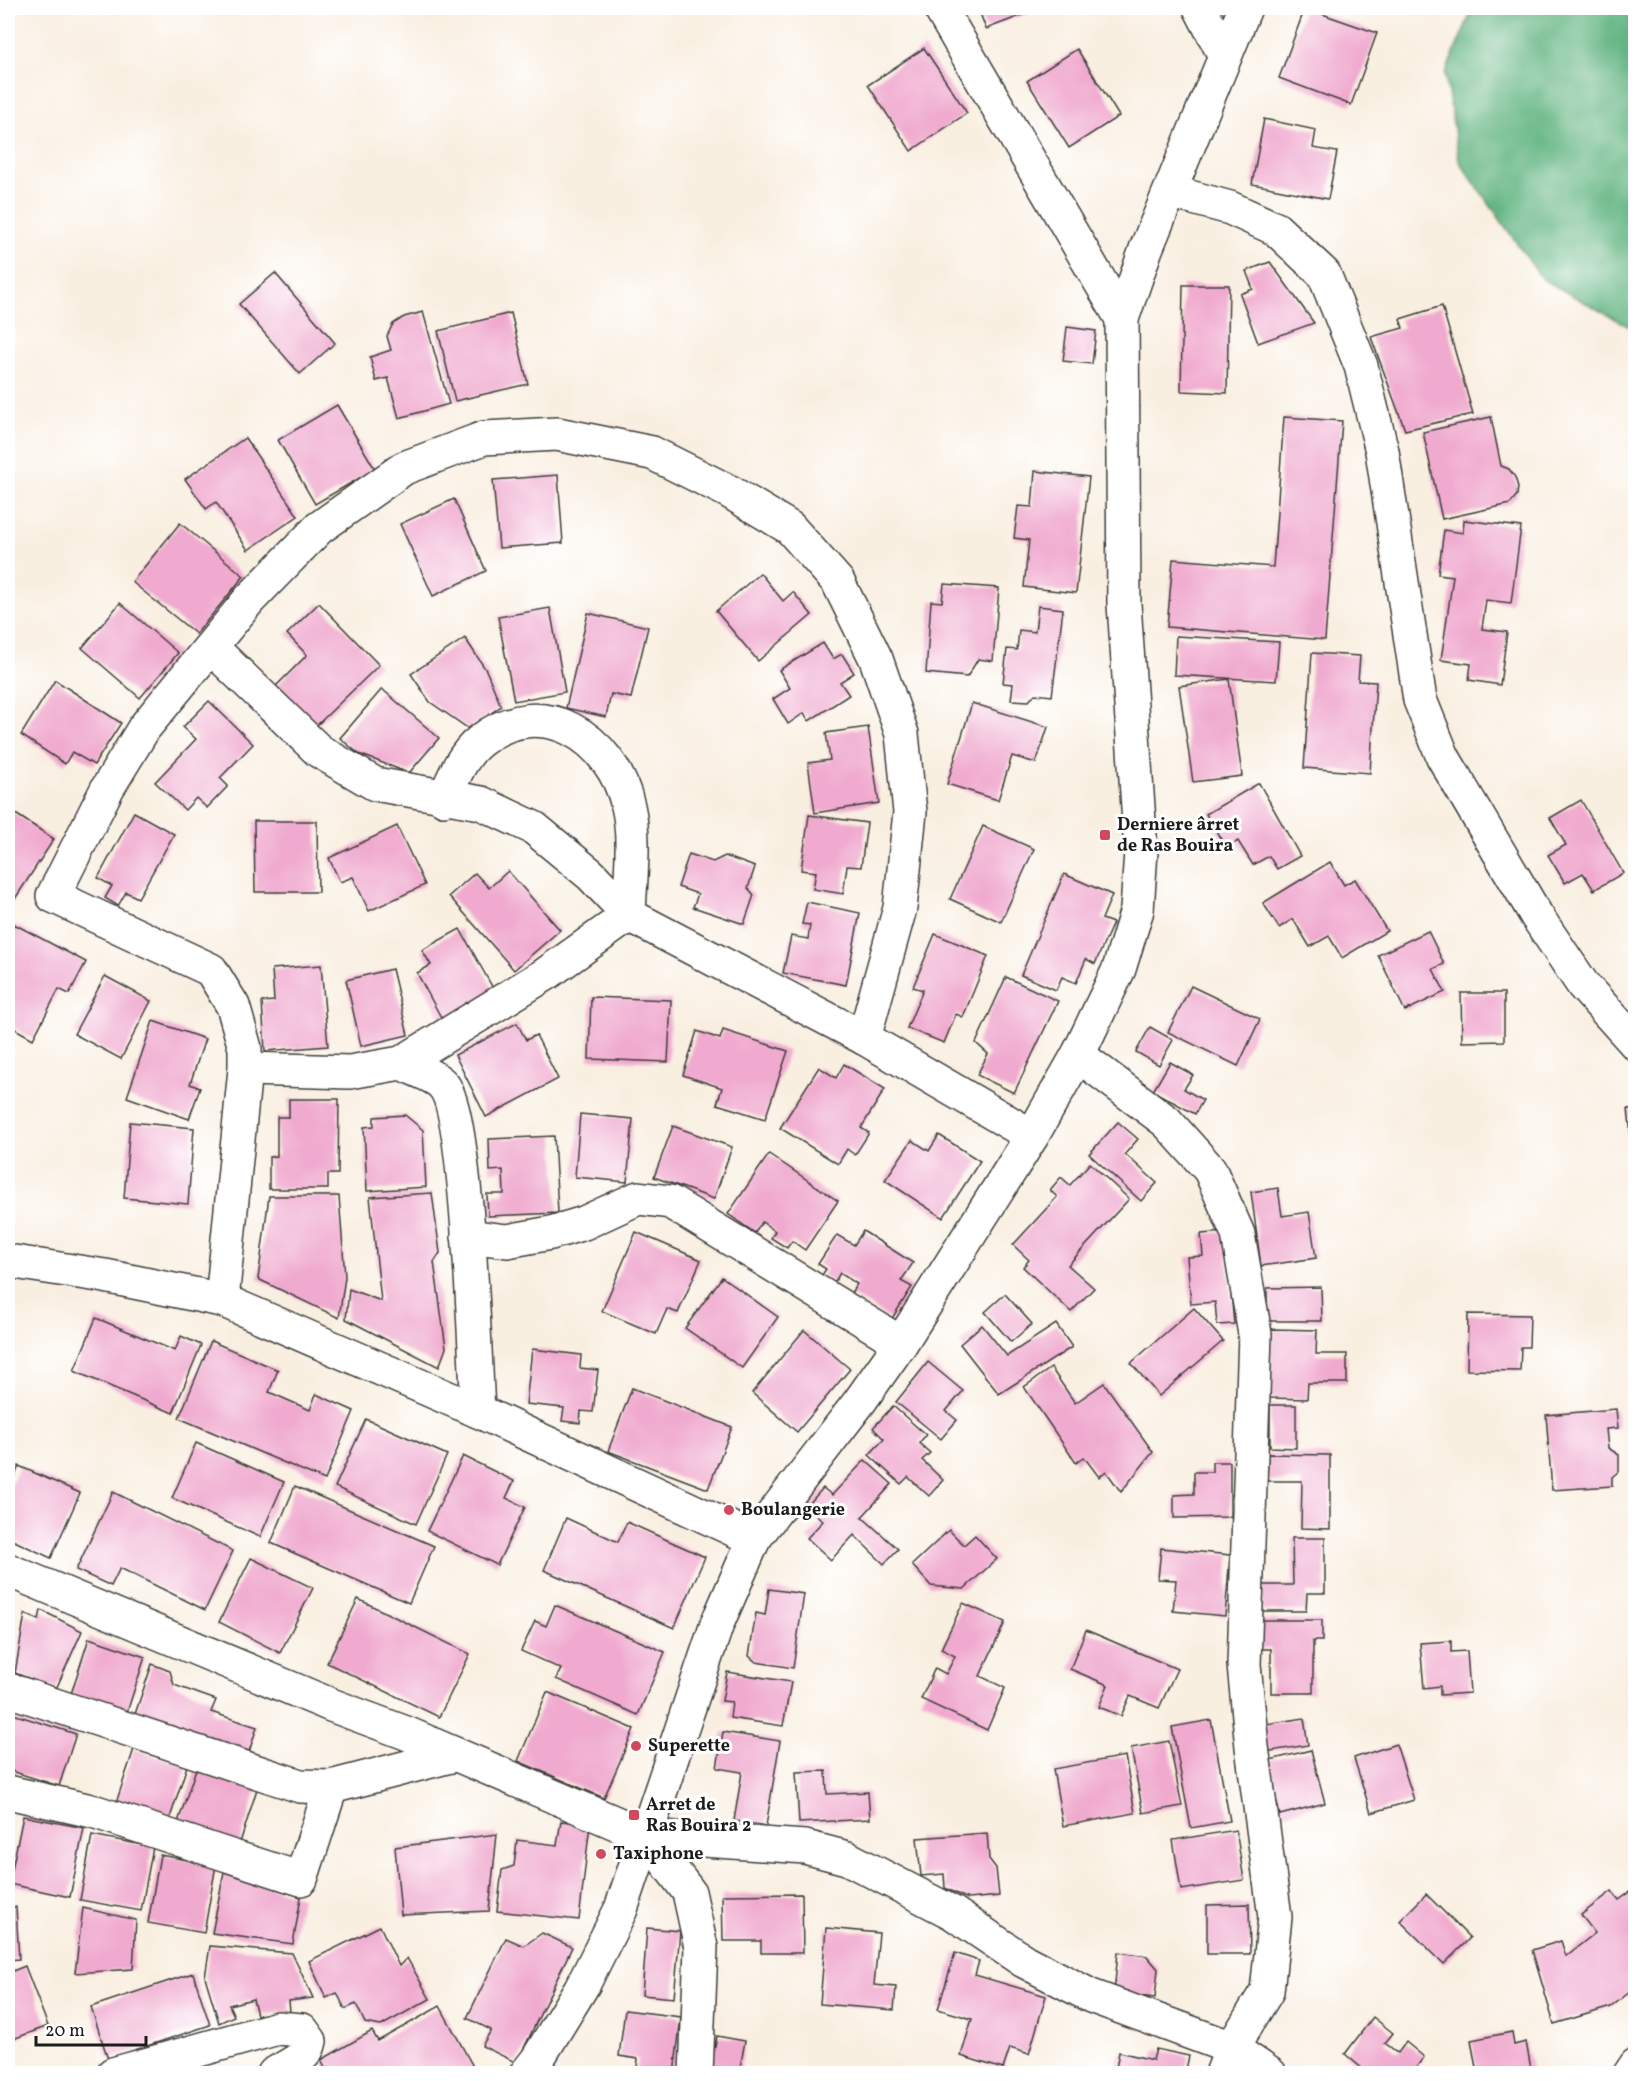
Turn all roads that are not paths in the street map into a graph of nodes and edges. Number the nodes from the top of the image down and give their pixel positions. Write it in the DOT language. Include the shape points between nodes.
graph roads {
  1 [pos="940,8"];
  2 [pos="1200,8"];
  3 [pos="1245,8"];
  4 [pos="1225,56"];
  5 [pos="1171,192"];
  6 [pos="1122,319"];
  7 [pos="212,648"];
  8 [pos="444,798"];
  9 [pos="629,915"];
  10 [pos="864,1038"];
  11 [pos="1635,1044"];
  12 [pos="1077,1054"];
  13 [pos="402,1063"];
  14 [pos="245,1069"];
  15 [pos="1032,1136"];
  16 [pos="468,1236"];
  17 [pos="8,1261"];
  18 [pos="222,1300"];
  19 [pos="901,1343"];
  20 [pos="478,1411"];
  21 [pos="754,1539"];
  22 [pos="8,1570"];
  23 [pos="9,1690"];
  24 [pos="454,1755"];
  25 [pos="331,1787"];
  26 [pos="8,1792"];
  27 [pos="646,1836"];
  28 [pos="1227,2061"];
  29 [pos="1635,2065"];
  30 [pos="113,2073"];
  31 [pos="274,2073"];
  32 [pos="526,2073"];
  33 [pos="696,2073"];
  34 [pos="1269,2073"];
  35 [pos="1630,2073"];
  1 -- 6 [label="street"];
  2 -- 4 [label="street"];
  3 -- 4 [label="street"];
  4 -- 5 [label="street"];
  5 -- 6 [label="street"];
  5 -- 11 [label="street" via="1230,208 1276,229 1324,274 1361,366 1379,441 1420,700 1439,748 1536,915 1582,985"];
  6 -- 12 [label="street" via="1124,604 1141,852 1137,910 1119,969"];
  7 -- 8 [label="street" via="319,751 375,784"];
  7 -- 10 [label="street" via="249,600 319,528 404,468 484,438 557,434 652,453 730,492 790,528 838,582 876,658 902,734 910,812 900,908"];
  7 -- 14 [label="street" via="144,728 107,789 53,896 211,970 233,1006 245,1048"];
  8 -- 9 [label="street" via="482,803 534,828 591,875"];
  8 -- 9 [label="street" via="462,761 480,741 510,724 536,720 563,724 592,741 613,769 628,805"];
  9 -- 10 [label="street"];
  9 -- 13 [label="street" via="546,974"];
  10 -- 15 [label="street"];
  12 -- 15 [label="street"];
  12 -- 28 [label="street" via="1167,1122 1210,1170 1238,1234 1255,1334 1244,1665 1275,1917 1267,1991"];
  13 -- 14 [label="street" via="350,1072"];
  13 -- 16 [label="street" via="443,1085 454,1107"];
  14 -- 18 [label="street"];
  15 -- 19 [label="street"];
  16 -- 19 [label="street" via="507,1241 584,1223 639,1197 670,1202"];
  16 -- 20 [label="street"];
  17 -- 18 [label="street" via="105,1275"];
  18 -- 20 [label="street"];
  19 -- 21 [label="street"];
  20 -- 21 [label="street"];
  21 -- 27 [label="street" via="717,1624"];
  22 -- 24 [label="street"];
  23 -- 25 [label="street" via="300,1786"];
  24 -- 25 [label="street"];
  24 -- 27 [label="street"];
  25 -- 26 [label="street" via="301,1879 96,1812"];
  27 -- 28 [label="street" via="805,1847 848,1858 953,1912 1024,1961"];
  27 -- 32 [label="street" via="621,1909 584,1983"];
  27 -- 33 [label="street" via="689,1892 701,1947"];
  28 -- 34 [label="street"];
  29 -- 35 [label="street"];
  30 -- 31 [label="street" via="278,2028 303,2030 310,2041 308,2050"];
}
